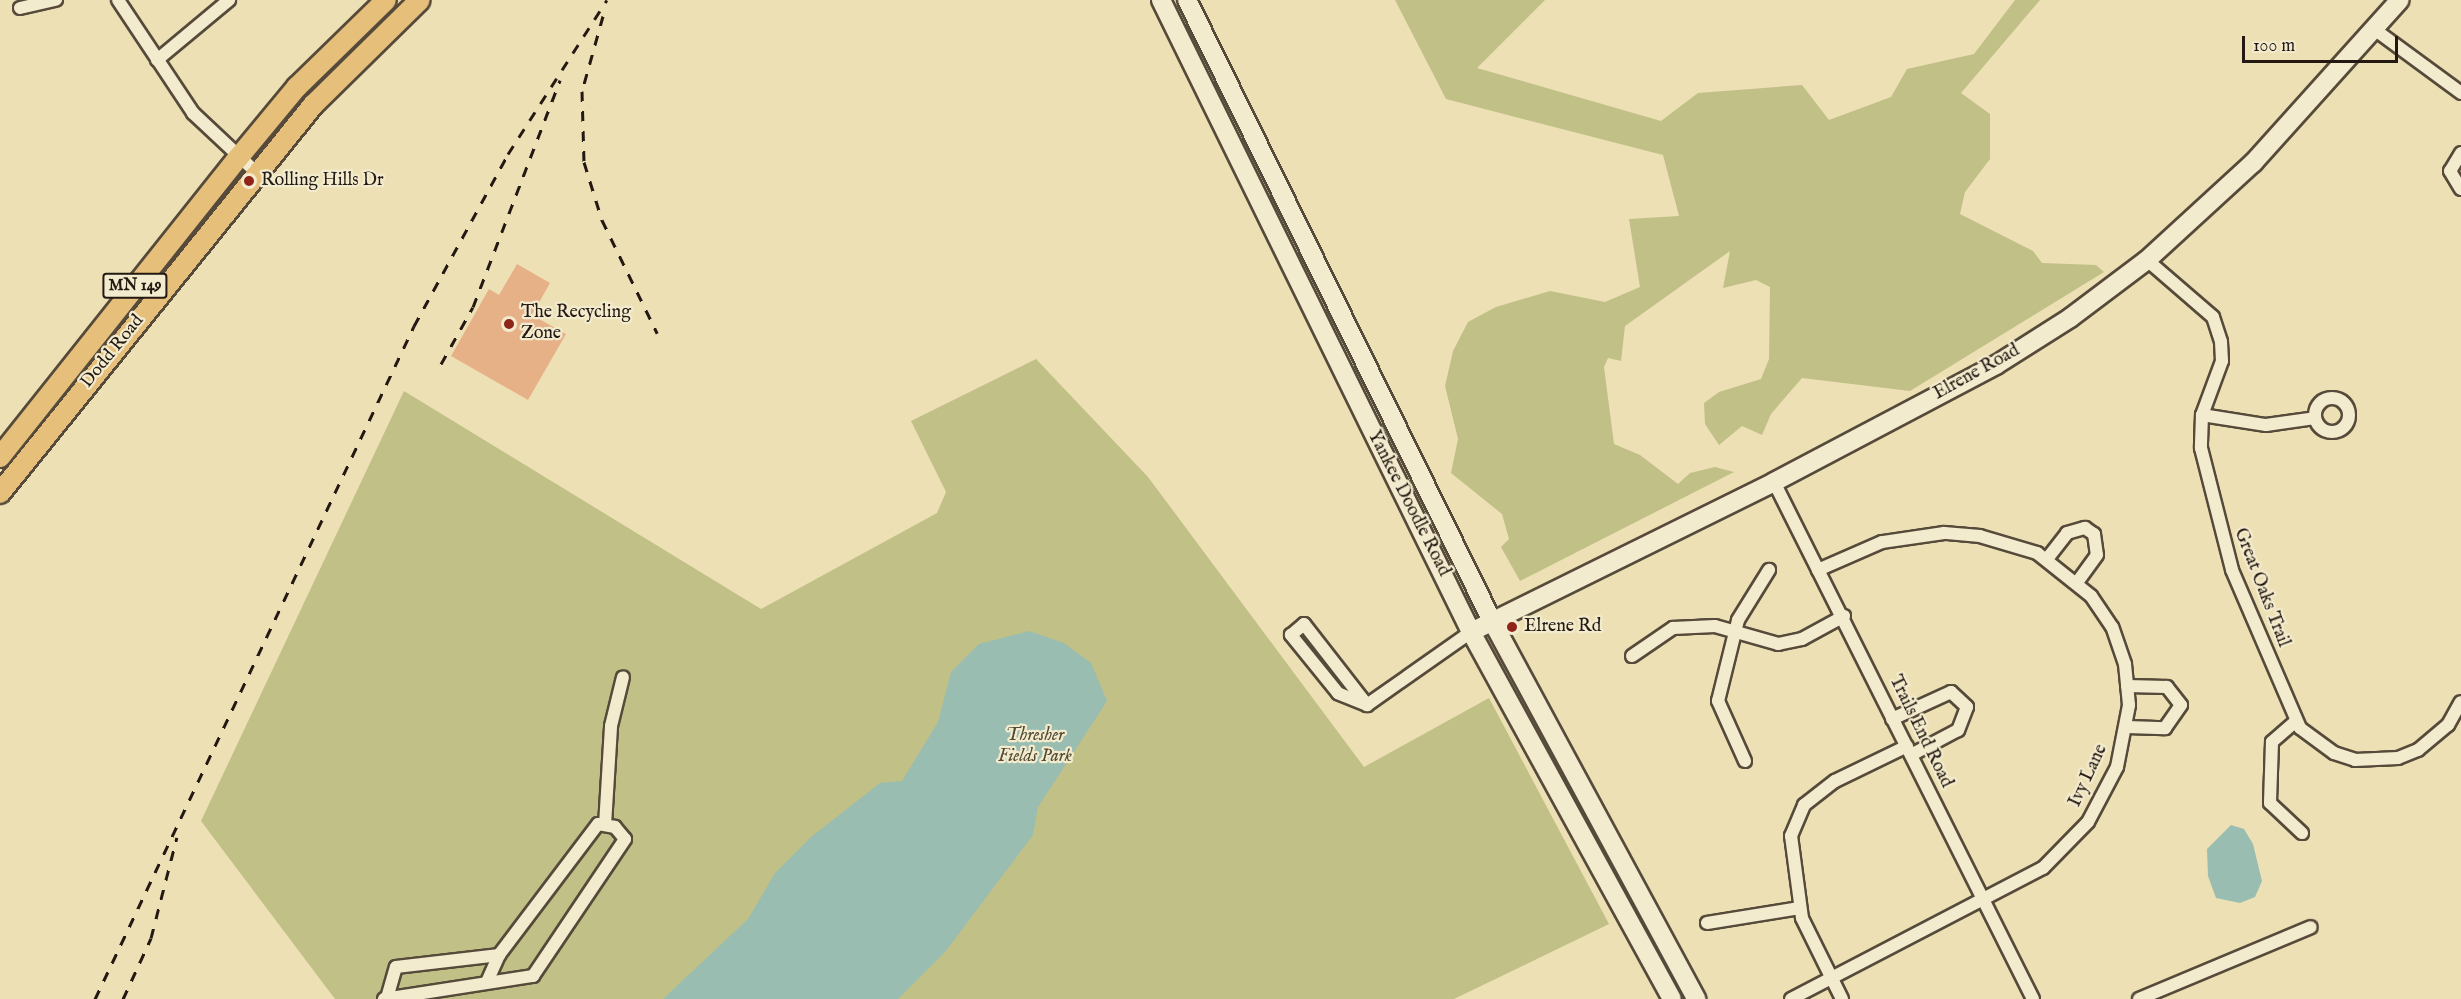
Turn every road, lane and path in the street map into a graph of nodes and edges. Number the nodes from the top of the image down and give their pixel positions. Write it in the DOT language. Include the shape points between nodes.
graph roads {
  1 [pos="56,0"];
  2 [pos="118,0"];
  3 [pos="229,0"];
  4 [pos="386,0"];
  5 [pos="420,0"];
  6 [pos="1161,0"];
  7 [pos="1174,0"];
  8 [pos="1186,0"];
  9 [pos="2400,0"];
  10 [pos="20,8"];
  11 [pos="2374,29"];
  12 [pos="157,60"];
  13 [pos="2461,93"];
  14 [pos="2461,153"];
  15 [pos="239,157"];
  16 [pos="1262,159"];
  17 [pos="256,172"];
  18 [pos="2461,189"];
  19 [pos="2147,260"];
  20 [pos="2202,415"];
  21 [pos="2315,418"];
  22 [pos="0,457"];
  23 [pos="1774,482"];
  24 [pos="0,493"];
  25 [pos="2047,559"];
  26 [pos="1769,570"];
  27 [pos="1818,570"];
  28 [pos="2077,583"];
  29 [pos="1844,616"];
  30 [pos="1492,621"];
  31 [pos="1472,632"];
  32 [pos="1735,632"];
  33 [pos="1632,656"];
  34 [pos="623,677"];
  35 [pos="2127,686"];
  36 [pos="2461,702"];
  37 [pos="1367,705"];
  38 [pos="1892,718"];
  39 [pos="2296,721"];
  40 [pos="2127,727"];
  41 [pos="1909,751"];
  42 [pos="1745,761"];
  43 [pos="605,825"];
  44 [pos="2302,833"];
  45 [pos="1985,902"];
  46 [pos="1800,908"];
  47 [pos="1628,910"];
  48 [pos="1707,923"];
  49 [pos="2311,927"];
  50 [pos="498,955"];
  51 [pos="1831,978"];
  52 [pos="487,982"];
  53 [pos="385,998"];
  54 [pos="1672,999"];
  55 [pos="1682,999"];
  56 [pos="1696,999"];
  57 [pos="1791,999"];
  58 [pos="1842,999"];
  59 [pos="2033,999"];
  60 [pos="2139,999"];
  1 -- 10 [label="street"];
  2 -- 12 [label="street"];
  3 -- 12 [label="street"];
  4 -- 15 [label="main road, Dodd Road / MN 149" via="297,87"];
  5 -- 17 [label="main road, Dodd Road / MN 149" via="362,53"];
  6 -- 31 [label="main road, Yankee Doodle Road"];
  7 -- 16 [label="main road" via="1254,158"];
  8 -- 16 [label="main road, Yankee Doodle Road"];
  9 -- 11 [label="main road, Elrene Road"];
  11 -- 13 [label="street"];
  11 -- 19 [label="main road, Elrene Road" via="2253,163"];
  12 -- 15 [label="street" via="193,112"];
  14 -- 18 [label="street" via="2450,171"];
  15 -- 17 [label="street"];
  15 -- 22 [label="main road, Dodd Road / MN 149"];
  16 -- 30 [label="main road, Yankee Doodle Road"];
  17 -- 24 [label="main road, Dodd Road / MN 149"];
  19 -- 20 [label="street, Great Oaks Trail" via="2213,317 2222,361"];
  19 -- 23 [label="main road, Elrene Road" via="1996,364"];
  20 -- 21 [label="street" via="2266,425"];
  20 -- 39 [label="street, Great Oaks Trail" via="2201,448 2220,533"];
  23 -- 27 [label="street, Trails End Road"];
  23 -- 30 [label="main road, Elrene Road"];
  25 -- 27 [label="street, Ivy Lane" via="2010,543 1944,533 1882,542"];
  25 -- 28 [label="street, Ivy Lane"];
  25 -- 28 [label="street" via="2067,533 2085,528 2094,534 2097,555"];
  26 -- 32 [label="street" via="1750,594"];
  27 -- 29 [label="street, Trails End Road"];
  28 -- 35 [label="street, Ivy Lane" via="2112,627"];
  29 -- 32 [label="street" via="1802,639 1778,644"];
  29 -- 38 [label="street, Trails End Road"];
  30 -- 31 [label="main road, Elrene Road"];
  30 -- 56 [label="main road, Yankee Doodle Road"];
  31 -- 37 [label="street"];
  31 -- 47 [label="main road, Yankee Doodle Road"];
  32 -- 33 [label="street" via="1697,624 1673,628"];
  32 -- 42 [label="street" via="1718,701"];
  34 -- 43 [label="street" via="611,726"];
  35 -- 40 [label="street, Ivy Lane"];
  35 -- 40 [label="street" via="2167,687 2181,705 2165,728"];
  36 -- 39 [label="street, Great Oaks Trail" via="2448,725 2418,750 2377,761 2334,753"];
  37 -- 37 [label="street" via="1304,624 1291,635 1338,693"];
  38 -- 41 [label="street, Trails End Road"];
  38 -- 41 [label="street" via="1951,692 1967,707 1958,730"];
  39 -- 44 [label="street" via="2272,742 2270,803"];
  40 -- 45 [label="street, Ivy Lane" via="2117,767 2088,822 2043,868"];
  41 -- 45 [label="street, Trails End Road"];
  41 -- 46 [label="street" via="1835,781 1804,805 1791,836"];
  43 -- 50 [label="street" via="598,824"];
  43 -- 52 [label="street" via="615,826 625,839 533,976"];
  45 -- 51 [label="street, Ivy Lane"];
  45 -- 59 [label="street, Trails End Road"];
  46 -- 48 [label="street"];
  46 -- 51 [label="street"];
  47 -- 54 [label="main road, Yankee Doodle Road"];
  47 -- 55 [label="main road"];
  49 -- 60 [label="street"];
  50 -- 52 [label="street"];
  50 -- 53 [label="street" via="396,967"];
  51 -- 57 [label="street, Ivy Lane"];
  51 -- 58 [label="street"];
  52 -- 53 [label="street"];
}
